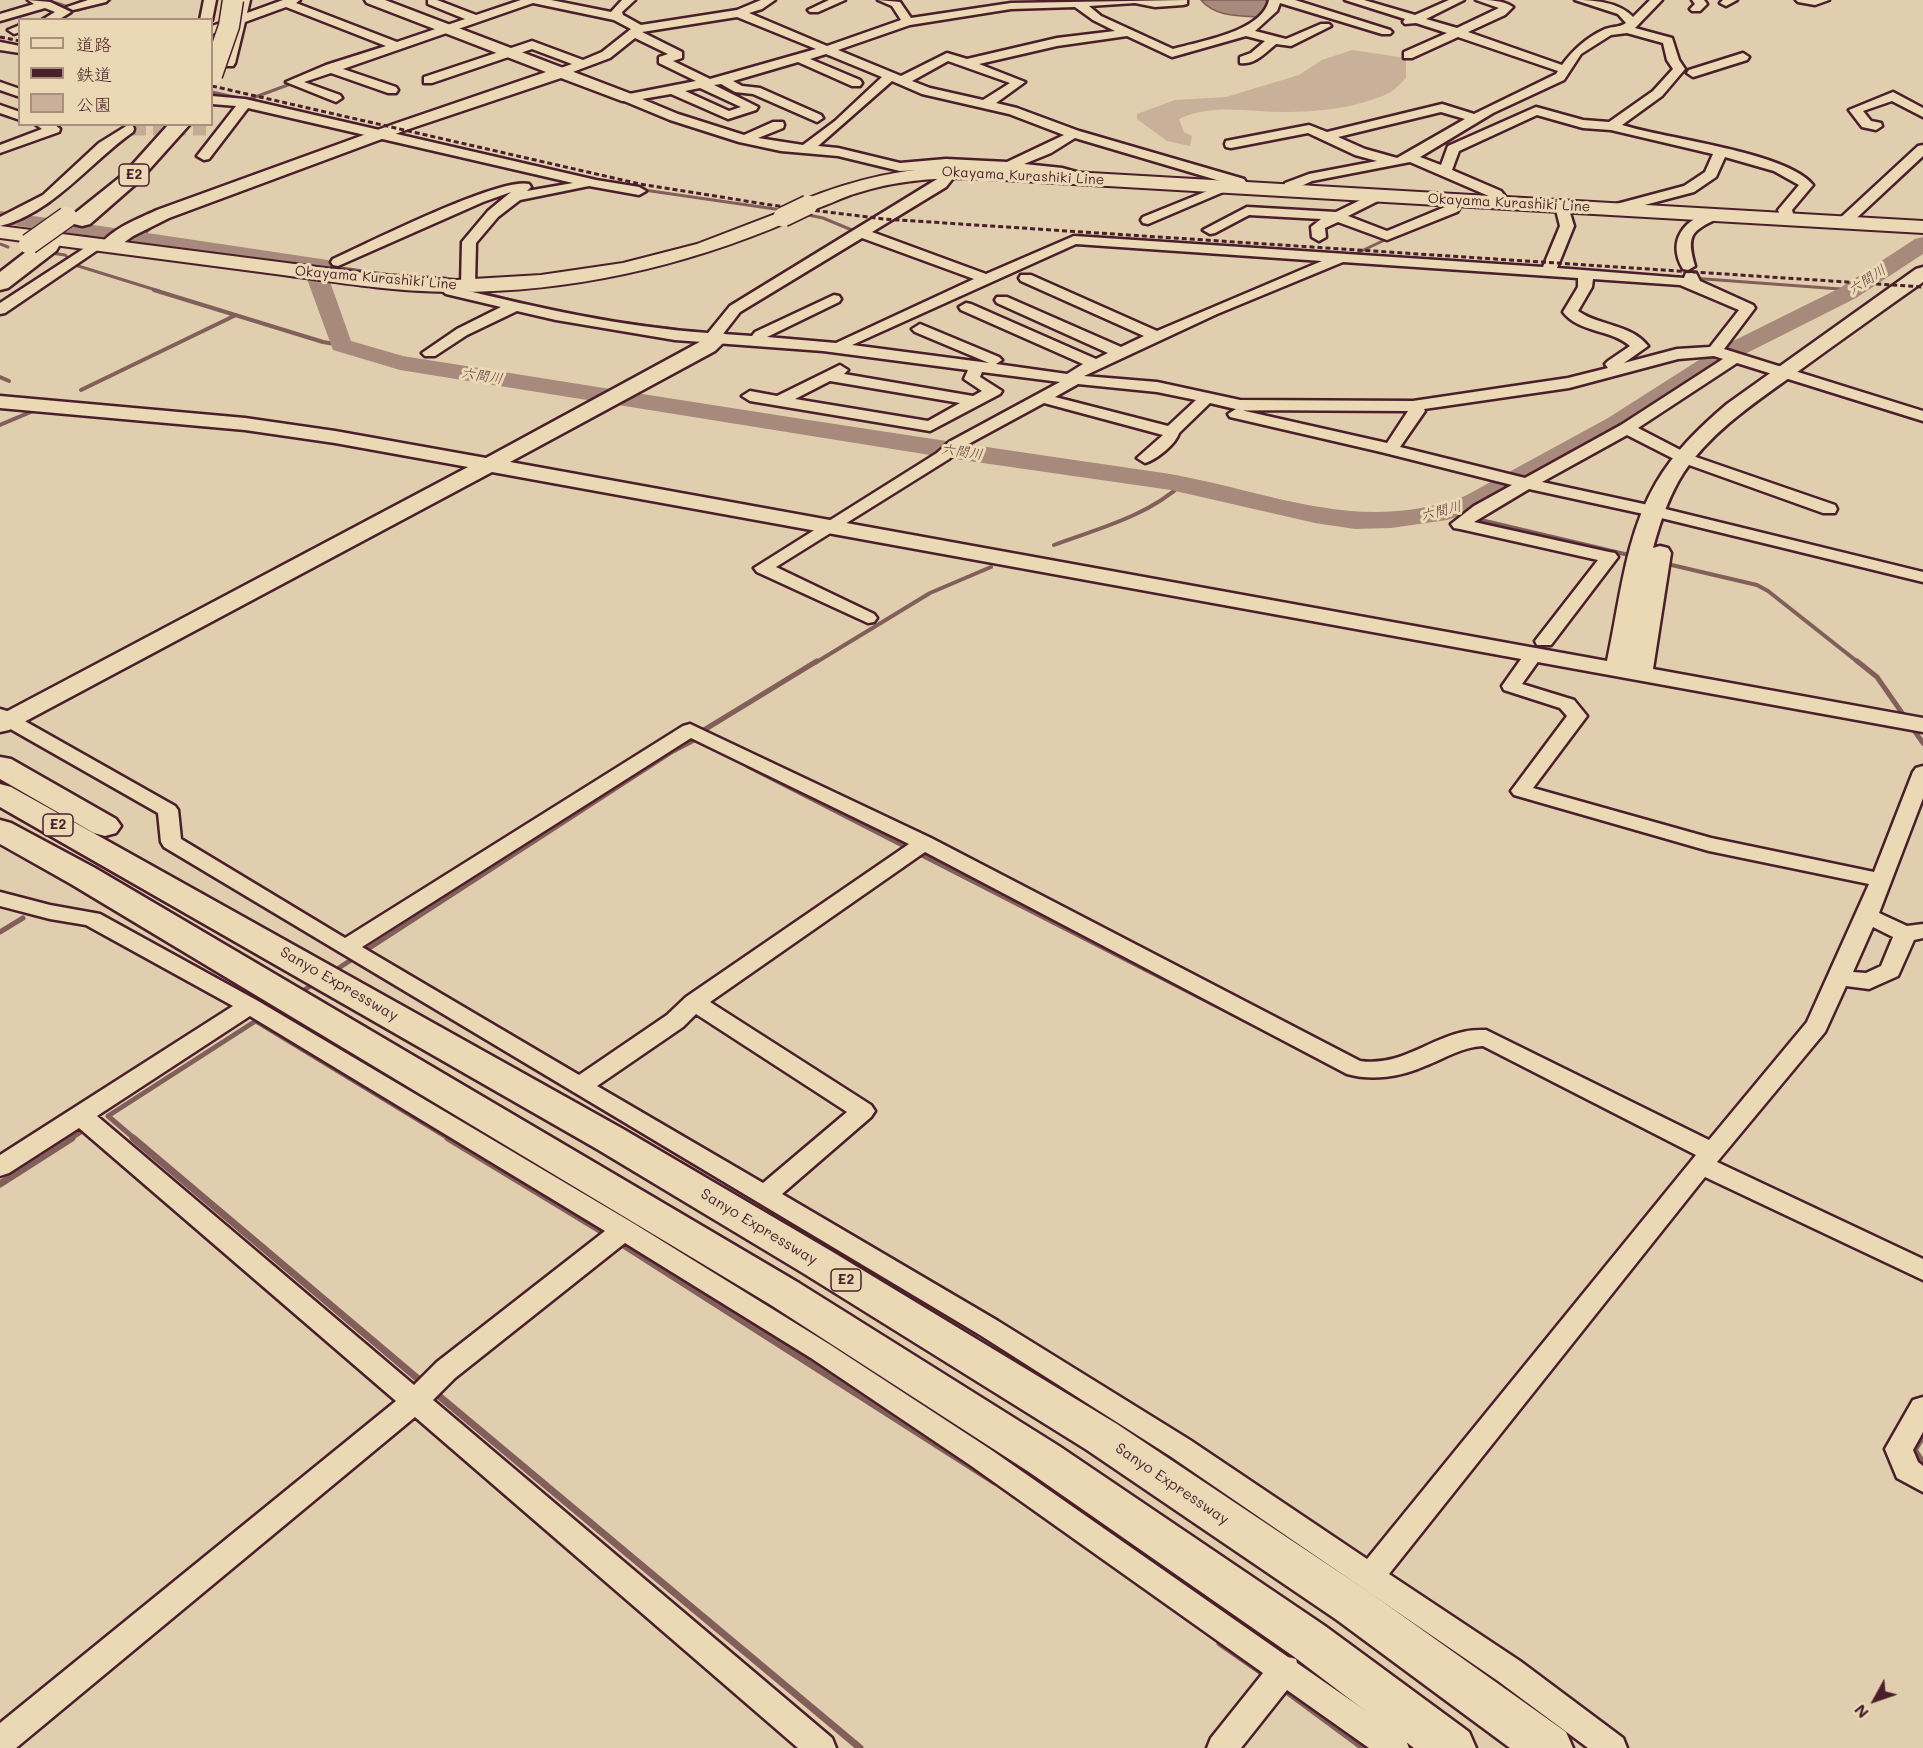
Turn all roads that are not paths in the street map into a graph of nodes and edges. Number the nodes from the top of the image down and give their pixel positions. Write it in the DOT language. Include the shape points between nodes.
graph roads {
  1 [pos="34,0"];
  2 [pos="102,0"];
  3 [pos="210,0"];
  4 [pos="219,0"];
  5 [pos="233,0"];
  6 [pos="244,0"];
  7 [pos="372,0"];
  8 [pos="460,0"];
  9 [pos="533,0"];
  10 [pos="629,0"];
  11 [pos="769,0"];
  12 [pos="839,0"];
  13 [pos="884,0"];
  14 [pos="1275,0"];
  15 [pos="1283,0"];
  16 [pos="1351,0"];
  17 [pos="1389,0"];
  18 [pos="1458,0"];
  19 [pos="1482,0"];
  20 [pos="1581,0"];
  21 [pos="1656,0"];
  22 [pos="1802,0"];
  23 [pos="1822,0"];
  24 [pos="290,2"];
  25 [pos="432,2"];
  26 [pos="1078,2"];
  27 [pos="1183,2"];
  28 [pos="989,3"];
  29 [pos="46,4"];
  30 [pos="1375,7"];
  31 [pos="69,10"];
  32 [pos="814,10"];
  33 [pos="738,12"];
  34 [pos="491,13"];
  35 [pos="618,17"];
  36 [pos="0,18"];
  37 [pos="51,18"];
  38 [pos="79,18"];
  39 [pos="206,18"];
  40 [pos="241,19"];
  41 [pos="476,19"];
  42 [pos="1416,19"];
  43 [pos="908,22"];
  44 [pos="1326,26"];
  45 [pos="1630,26"];
  46 [pos="452,27"];
  47 [pos="213,30"];
  48 [pos="213,30"];
  49 [pos="636,31"];
  50 [pos="1246,32"];
  51 [pos="1125,33"];
  52 [pos="1458,33"];
  53 [pos="1274,39"];
  54 [pos="0,46"];
  55 [pos="397,46"];
  56 [pos="18,50"];
  57 [pos="827,50"];
  58 [pos="512,51"];
  59 [pos="1408,55"];
  60 [pos="799,58"];
  61 [pos="1245,60"];
  62 [pos="889,61"];
  63 [pos="1744,61"];
  64 [pos="229,63"];
  65 [pos="966,63"];
  66 [pos="583,64"];
  67 [pos="870,68"];
  68 [pos="332,69"];
  69 [pos="1566,69"];
  70 [pos="1679,69"];
  71 [pos="213,72"];
  72 [pos="562,72"];
  73 [pos="896,79"];
  74 [pos="428,80"];
  75 [pos="722,80"];
  76 [pos="856,83"];
  77 [pos="706,84"];
  78 [pos="0,86"];
  79 [pos="392,90"];
  80 [pos="673,90"];
  81 [pos="18,92"];
  82 [pos="633,96"];
  83 [pos="336,98"];
  84 [pos="213,100"];
  85 [pos="244,103"];
  86 [pos="986,104"];
  87 [pos="0,109"];
  88 [pos="1923,113"];
  89 [pos="18,115"];
  90 [pos="817,118"];
  91 [pos="1474,118"];
  92 [pos="778,124"];
  93 [pos="46,126"];
  94 [pos="161,126"];
  95 [pos="178,126"];
  96 [pos="1612,126"];
  97 [pos="1876,126"];
  98 [pos="122,127"];
  99 [pos="208,129"];
  100 [pos="225,129"];
  101 [pos="385,134"];
  102 [pos="1074,134"];
  103 [pos="1329,136"];
  104 [pos="746,140"];
  105 [pos="1231,144"];
  106 [pos="0,149"];
  107 [pos="804,150"];
  108 [pos="1721,150"];
  109 [pos="1920,155"];
  110 [pos="204,156"];
  111 [pos="1410,157"];
  112 [pos="1394,162"];
  113 [pos="1007,166"];
  114 [pos="947,169"];
  115 [pos="545,172"];
  116 [pos="1445,172"];
  117 [pos="1082,178"];
  118 [pos="596,184"];
  119 [pos="1236,187"];
  120 [pos="1290,189"];
  121 [pos="639,191"];
  122 [pos="517,194"];
  123 [pos="1379,195"];
  124 [pos="1451,200"];
  125 [pos="1501,203"];
  126 [pos="1562,206"];
  127 [pos="1614,209"];
  128 [pos="1714,215"];
  129 [pos="1335,216"];
  130 [pos="75,218"];
  131 [pos="1148,220"];
  132 [pos="1788,220"];
  133 [pos="1844,223"];
  134 [pos="1923,227"];
  135 [pos="0,228"];
  136 [pos="1210,230"];
  137 [pos="862,233"];
  138 [pos="1319,237"];
  139 [pos="111,241"];
  140 [pos="39,245"];
  141 [pos="0,257"];
  142 [pos="1347,257"];
  143 [pos="0,264"];
  144 [pos="335,269"];
  145 [pos="1549,269"];
  146 [pos="1923,273"];
  147 [pos="0,274"];
  148 [pos="1586,274"];
  149 [pos="1691,276"];
  150 [pos="1026,278"];
  151 [pos="989,280"];
  152 [pos="0,283"];
  153 [pos="442,285"];
  154 [pos="468,286"];
  155 [pos="1923,288"];
  156 [pos="834,299"];
  157 [pos="1002,300"];
  158 [pos="1083,304"];
  159 [pos="514,307"];
  160 [pos="966,307"];
  161 [pos="0,310"];
  162 [pos="1046,320"];
  163 [pos="920,328"];
  164 [pos="715,336"];
  165 [pos="1156,336"];
  166 [pos="758,338"];
  167 [pos="842,346"];
  168 [pos="430,352"];
  169 [pos="870,352"];
  170 [pos="1121,353"];
  171 [pos="1726,354"];
  172 [pos="1095,364"];
  173 [pos="977,365"];
  174 [pos="994,365"];
  175 [pos="1622,370"];
  176 [pos="1790,374"];
  177 [pos="827,376"];
  178 [pos="1074,377"];
  179 [pos="0,392"];
  180 [pos="750,396"];
  181 [pos="1041,398"];
  182 [pos="976,400"];
  183 [pos="779,401"];
  184 [pos="0,402"];
  185 [pos="1203,402"];
  186 [pos="1413,406"];
  187 [pos="1920,415"];
  188 [pos="1627,428"];
  189 [pos="1923,429"];
  190 [pos="1171,432"];
  191 [pos="1392,448"];
  192 [pos="1145,458"];
  193 [pos="498,460"];
  194 [pos="1690,460"];
  195 [pos="1525,483"];
  196 [pos="1829,509"];
  197 [pos="1661,513"];
  198 [pos="839,522"];
  199 [pos="1923,577"];
  200 [pos="868,618"];
  201 [pos="1538,648"];
  202 [pos="1630,665"];
  203 [pos="1910,717"];
  204 [pos="3,720"];
  205 [pos="0,766"];
  206 [pos="1923,772"];
  207 [pos="0,794"];
  208 [pos="0,830"];
  209 [pos="0,841"];
  210 [pos="917,848"];
  211 [pos="112,859"];
  212 [pos="1882,880"];
  213 [pos="0,899"];
  214 [pos="1867,916"];
  215 [pos="1914,933"];
  216 [pos="355,953"];
  217 [pos="1838,978"];
  218 [pos="694,1002"];
  219 [pos="260,1012"];
  220 [pos="580,1086"];
  221 [pos="88,1123"];
  222 [pos="1706,1159"];
  223 [pos="0,1167"];
  224 [pos="765,1196"];
  225 [pos="616,1236"];
  226 [pos="1923,1270"];
  227 [pos="423,1393"];
  228 [pos="1923,1408"];
  229 [pos="1923,1480"];
  230 [pos="1370,1576"];
  231 [pos="1278,1678"];
  232 [pos="0,1742"];
  233 [pos="821,1748"];
  234 [pos="1222,1748"];
  235 [pos="1394,1748"];
  236 [pos="1452,1748"];
  237 [pos="1549,1748"];
  238 [pos="1612,1748"];
  1 -- 29 [label="street"];
  2 -- 31 [label="street"];
  3 -- 39 [label="street"];
  4 -- 47 [label="highway"];
  5 -- 71 [label="highway, bridge" via="229,26"];
  6 -- 40 [label="street"];
  7 -- 46 [label="street"];
  8 -- 34 [label="street"];
  9 -- 34 [label="street"];
  9 -- 35 [label="street"];
  10 -- 35 [label="street" via="616,11"];
  11 -- 33 [label="street"];
  12 -- 32 [label="street"];
  13 -- 43 [label="street" via="896,4"];
  14 -- 50 [label="street" via="1274,9"];
  15 -- 42 [label="street" via="1382,34"];
  16 -- 30 [label="street"];
  17 -- 30 [label="street"];
  18 -- 42 [label="street"];
  19 -- 52 [label="street" via="1507,7"];
  20 -- 45 [label="street" via="1622,12"];
  21 -- 45 [label="street"];
  22 -- 23 [label="street"];
  24 -- 40 [label="street"];
  24 -- 55 [label="street"];
  25 -- 41 [label="street"];
  26 -- 27 [label="street"];
  26 -- 28 [label="street"];
  26 -- 51 [label="street"];
  28 -- 43 [label="street"];
  29 -- 31 [label="street"];
  29 -- 36 [label="street"];
  30 -- 42 [label="street"];
  31 -- 37 [label="street"];
  31 -- 38 [label="street"];
  33 -- 49 [label="street"];
  33 -- 57 [label="street"];
  34 -- 41 [label="street"];
  35 -- 49 [label="street"];
  40 -- 48 [label="street"];
  40 -- 64 [label="street"];
  41 -- 46 [label="street"];
  42 -- 52 [label="street"];
  43 -- 57 [label="street"];
  44 -- 53 [label="street" via="1287,43"];
  45 -- 69 [label="street" via="1608,32 1586,45"];
  45 -- 70 [label="street" via="1668,41"];
  46 -- 55 [label="street"];
  46 -- 58 [label="street"];
  49 -- 66 [label="street" via="615,49"];
  49 -- 77 [label="street" via="678,56 663,60"];
  50 -- 51 [label="street" via="1172,53"];
  50 -- 53 [label="street"];
  51 -- 65 [label="street" via="1058,42"];
  52 -- 59 [label="street"];
  52 -- 69 [label="street" via="1539,64"];
  53 -- 61 [label="street"];
  54 -- 56 [label="street"];
  55 -- 68 [label="street"];
  57 -- 60 [label="street"];
  57 -- 67 [label="street"];
  58 -- 66 [label="street" via="532,45"];
  58 -- 72 [label="street"];
  58 -- 74 [label="street"];
  60 -- 75 [label="street"];
  60 -- 76 [label="street"];
  62 -- 67 [label="street"];
  63 -- 70 [label="street" via="1712,77 1713,80"];
  65 -- 73 [label="street" via="947,57"];
  65 -- 86 [label="street" via="1019,82"];
  66 -- 72 [label="street"];
  67 -- 73 [label="street"];
  68 -- 79 [label="street"];
  68 -- 83 [label="street" via="294,83"];
  69 -- 91 [label="street" via="1560,77"];
  70 -- 96 [label="street" via="1640,108"];
  72 -- 82 [label="street"];
  72 -- 101 [label="street"];
  73 -- 86 [label="street" via="926,91"];
  73 -- 107 [label="street" via="870,93 848,118"];
  75 -- 77 [label="street"];
  75 -- 90 [label="street"];
  77 -- 80 [label="street"];
  77 -- 80 [label="street" via="752,107 728,115"];
  78 -- 81 [label="street"];
  80 -- 82 [label="street"];
  82 -- 104 [label="street" via="674,117"];
  84 -- 85 [label="street"];
  85 -- 100 [label="street"];
  85 -- 101 [label="street"];
  86 -- 102 [label="street"];
  87 -- 89 [label="street"];
  88 -- 97 [label="street" via="1893,96 1855,111 1867,124"];
  91 -- 103 [label="street" via="1442,108"];
  91 -- 111 [label="street"];
  92 -- 104 [label="street"];
  93 -- 106 [label="street" via="54,129"];
  94 -- 130 [label="highway, E2"];
  95 -- 130 [label="highway, E2" via="131,178"];
  96 -- 108 [label="street"];
  96 -- 116 [label="street" via="1582,124 1536,111 1454,149"];
  98 -- 135 [label="street" via="48,198 15,213"];
  99 -- 100 [label="street"];
  100 -- 110 [label="street"];
  101 -- 115 [label="street"];
  101 -- 139 [label="street" via="163,214"];
  102 -- 113 [label="street"];
  102 -- 119 [label="street" via="1239,182"];
  103 -- 105 [label="street" via="1309,129"];
  103 -- 112 [label="street" via="1360,152"];
  104 -- 107 [label="street"];
  107 -- 114 [label="street" via="838,152 900,167"];
  108 -- 127 [label="street" via="1711,174 1689,189"];
  108 -- 132 [label="street" via="1781,169 1806,185 1785,210"];
  109 -- 133 [label="street"];
  111 -- 112 [label="street"];
  111 -- 116 [label="street"];
  112 -- 120 [label="street" via="1309,178"];
  113 -- 114 [label="street"];
  113 -- 117 [label="street"];
  114 -- 137 [label="street" via="941,184"];
  115 -- 118 [label="street"];
  115 -- 122 [label="street"];
  116 -- 125 [label="street" via="1496,194"];
  117 -- 119 [label="main road, Okayama Kurashiki Line"];
  117 -- 154 [label="main road, Okayama Kurashiki Line, bridge" via="969,172 908,174 852,187 717,245 630,269 552,281"];
  118 -- 121 [label="street"];
  118 -- 122 [label="street"];
  119 -- 120 [label="main road, Okayama Kurashiki Line"];
  119 -- 131 [label="street"];
  120 -- 123 [label="main road, Okayama Kurashiki Line"];
  122 -- 144 [label="street" via="510,188 478,199"];
  122 -- 154 [label="street" via="469,242"];
  123 -- 124 [label="main road, Okayama Kurashiki Line"];
  123 -- 129 [label="street"];
  124 -- 125 [label="main road, Okayama Kurashiki Line"];
  124 -- 129 [label="street" via="1452,209 1387,236"];
  125 -- 126 [label="main road, Okayama Kurashiki Line"];
  126 -- 127 [label="main road, Okayama Kurashiki Line"];
  126 -- 145 [label="street" via="1567,225"];
  127 -- 128 [label="main road, Okayama Kurashiki Line"];
  128 -- 132 [label="main road, Okayama Kurashiki Line"];
  128 -- 149 [label="street" via="1686,230 1682,237"];
  129 -- 136 [label="street" via="1247,211"];
  129 -- 138 [label="street" via="1318,227"];
  130 -- 140 [label="highway, E2"];
  132 -- 133 [label="main road, Okayama Kurashiki Line"];
  133 -- 134 [label="main road, Okayama Kurashiki Line"];
  135 -- 139 [label="main road, Okayama Kurashiki Line"];
  137 -- 151 [label="street"];
  137 -- 164 [label="street" via="735,309"];
  139 -- 144 [label="main road, Okayama Kurashiki Line" via="308,273"];
  139 -- 161 [label="street" via="70,261"];
  140 -- 141 [label="highway"];
  140 -- 143 [label="highway"];
  140 -- 147 [label="highway"];
  140 -- 152 [label="highway"];
  142 -- 145 [label="street"];
  142 -- 151 [label="street" via="1074,240"];
  142 -- 165 [label="street"];
  144 -- 153 [label="main road, Okayama Kurashiki Line"];
  145 -- 148 [label="street"];
  146 -- 176 [label="street"];
  148 -- 149 [label="street" via="1680,281"];
  148 -- 175 [label="street" via="1585,287 1570,312 1622,333 1640,346 1613,364"];
  149 -- 171 [label="street" via="1748,308"];
  150 -- 158 [label="street"];
  151 -- 167 [label="street"];
  153 -- 154 [label="main road, Okayama Kurashiki Line"];
  153 -- 159 [label="street" via="451,291"];
  155 -- 176 [label="street"];
  156 -- 166 [label="street"];
  157 -- 162 [label="street"];
  158 -- 162 [label="street"];
  158 -- 165 [label="street"];
  159 -- 164 [label="street" via="607,325"];
  159 -- 168 [label="street"];
  160 -- 172 [label="street"];
  162 -- 170 [label="street"];
  163 -- 174 [label="street" via="995,360"];
  164 -- 166 [label="street"];
  164 -- 193 [label="street" via="708,347"];
  165 -- 170 [label="street"];
  166 -- 167 [label="street"];
  167 -- 169 [label="street"];
  169 -- 173 [label="street"];
  169 -- 177 [label="street"];
  170 -- 172 [label="street"];
  171 -- 175 [label="street" via="1677,354"];
  171 -- 176 [label="street"];
  171 -- 188 [label="street"];
  172 -- 178 [label="street"];
  173 -- 174 [label="street"];
  173 -- 182 [label="street" via="972,379 994,391"];
  174 -- 178 [label="street"];
  175 -- 186 [label="street" via="1569,384"];
  176 -- 187 [label="street"];
  176 -- 194 [label="street"];
  177 -- 182 [label="street"];
  177 -- 183 [label="street"];
  178 -- 181 [label="street"];
  178 -- 185 [label="street" via="1144,386 1152,392"];
  179 -- 193 [label="street" via="255,414"];
  180 -- 183 [label="street"];
  181 -- 190 [label="street"];
  181 -- 198 [label="street" via="949,450"];
  182 -- 183 [label="street" via="930,426"];
  184 -- 193 [label="street" via="245,424"];
  185 -- 186 [label="street"];
  185 -- 190 [label="street"];
  185 -- 191 [label="street"];
  186 -- 191 [label="street" via="1417,411"];
  187 -- 189 [label="street"];
  188 -- 194 [label="street"];
  188 -- 195 [label="street"];
  190 -- 192 [label="street"];
  191 -- 195 [label="street"];
  193 -- 198 [label="street"];
  193 -- 204 [label="street"];
  194 -- 196 [label="street"];
  194 -- 197 [label="street"];
  195 -- 197 [label="street"];
  195 -- 201 [label="street" via="1460,524 1609,557"];
  197 -- 199 [label="street"];
  197 -- 202 [label="street"];
  198 -- 200 [label="street" via="763,568"];
  198 -- 201 [label="street"];
  201 -- 202 [label="street"];
  201 -- 212 [label="street" via="1511,686 1567,704 1577,716 1521,791 1709,844"];
  202 -- 203 [label="street"];
  204 -- 216 [label="street" via="168,810 171,842"];
  205 -- 211 [label="highway"];
  206 -- 212 [label="street"];
  207 -- 211 [label="highway, Sanyo Expressway / E2"];
  208 -- 211 [label="highway, Sanyo Expressway / E2"];
  209 -- 211 [label="highway"];
  210 -- 216 [label="street" via="690,730"];
  210 -- 218 [label="street"];
  210 -- 222 [label="street" via="1355,1068 1373,1071 1414,1062 1465,1039 1486,1038"];
  211 -- 236 [label="highway, Sanyo Expressway / E2" via="1034,1452 1309,1641"];
  211 -- 237 [label="highway, Sanyo Expressway / E2" via="610,1139 1102,1437 1353,1606"];
  212 -- 214 [label="street"];
  213 -- 219 [label="street" via="92,919"];
  214 -- 215 [label="street"];
  214 -- 217 [label="street"];
  215 -- 217 [label="street" via="1890,971 1869,981"];
  216 -- 220 [label="street"];
  217 -- 222 [label="street" via="1816,1026"];
  218 -- 220 [label="street" via="675,1021"];
  218 -- 224 [label="street" via="863,1111"];
  219 -- 221 [label="street"];
  219 -- 225 [label="street"];
  220 -- 224 [label="street"];
  221 -- 223 [label="street"];
  221 -- 227 [label="street"];
  222 -- 226 [label="street"];
  222 -- 230 [label="street"];
  224 -- 230 [label="street" via="989,1328 1180,1448"];
  225 -- 227 [label="street"];
  225 -- 231 [label="street" via="820,1351 980,1457"];
  227 -- 232 [label="street"];
  227 -- 233 [label="street"];
  228 -- 229 [label="street" via="1899,1449 1906,1470"];
  230 -- 238 [label="street" via="1509,1671"];
  231 -- 234 [label="street"];
  231 -- 235 [label="street"];
}
